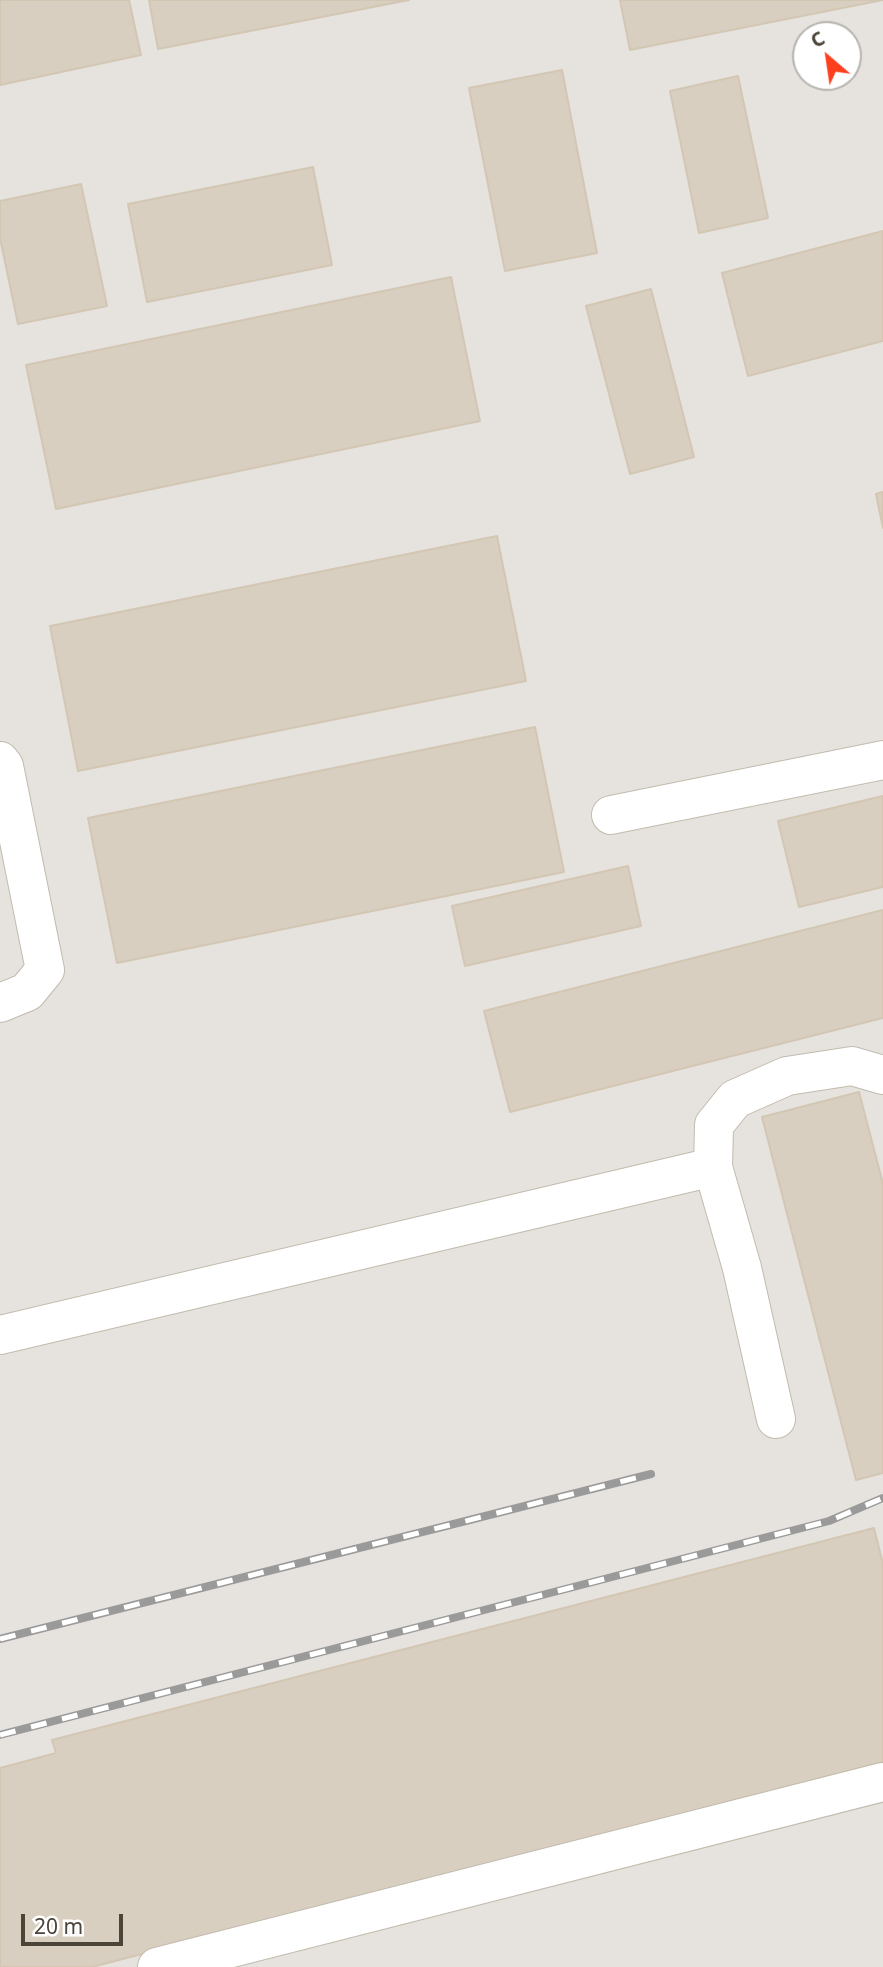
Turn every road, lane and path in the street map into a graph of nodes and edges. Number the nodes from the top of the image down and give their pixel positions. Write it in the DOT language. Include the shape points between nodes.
graph roads {
  1 [pos="883,760"];
  2 [pos="0,761"];
  3 [pos="611,816"];
  4 [pos="0,1003"];
  5 [pos="883,1075"];
  6 [pos="712,1167"];
  7 [pos="0,1335"];
  8 [pos="776,1419"];
  9 [pos="883,1782"];
  10 [pos="157,1967"];
  1 -- 3 [label="lane"];
  2 -- 4 [label="lane" via="45,970 27,992"];
  5 -- 6 [label="lane" via="852,1066 787,1076 735,1099 714,1125"];
  6 -- 7 [label="lane"];
  6 -- 8 [label="lane" via="742,1268"];
  9 -- 10 [label="lane"];
}
